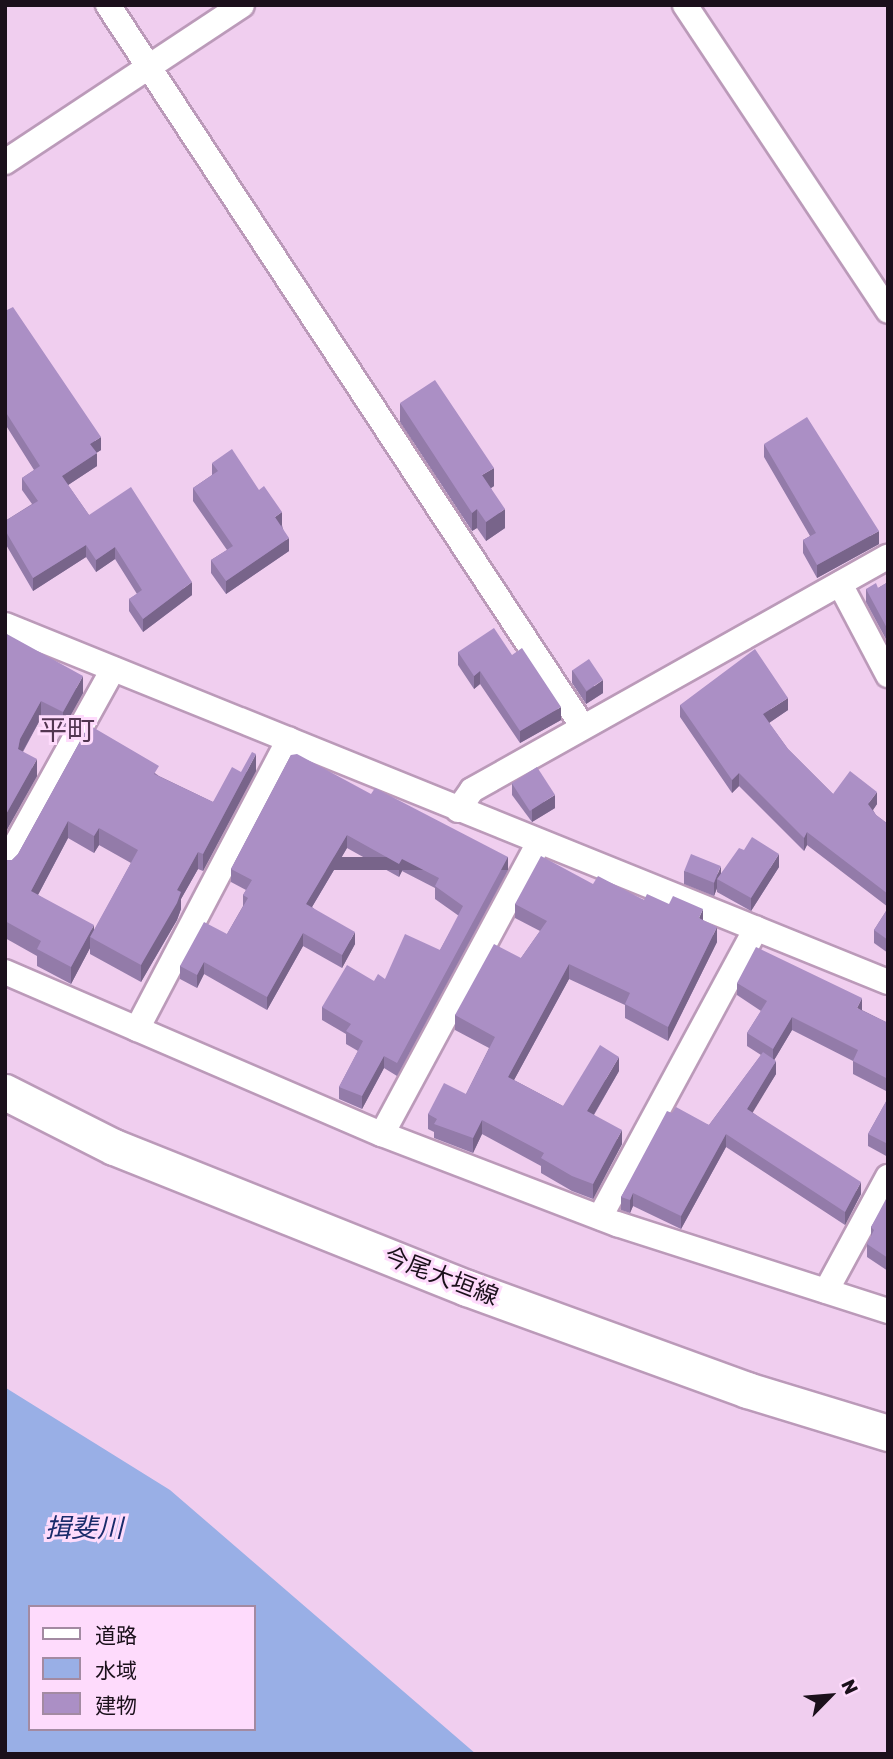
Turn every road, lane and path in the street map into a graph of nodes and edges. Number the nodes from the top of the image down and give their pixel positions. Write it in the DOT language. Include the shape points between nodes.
graph roads {
  1 [pos="108,5"];
  2 [pos="242,5"];
  3 [pos="685,5"];
  4 [pos="148,66"];
  5 [pos="5,162"];
  6 [pos="888,311"];
  7 [pos="888,557"];
  8 [pos="840,584"];
  9 [pos="5,625"];
  10 [pos="113,669"];
  11 [pos="888,675"];
  12 [pos="583,727"];
  13 [pos="289,740"];
  14 [pos="458,810"];
  15 [pos="539,842"];
  16 [pos="5,864"];
  17 [pos="756,929"];
  18 [pos="5,972"];
  19 [pos="888,982"];
  20 [pos="137,1030"];
  21 [pos="5,1092"];
  22 [pos="382,1134"];
  23 [pos="888,1177"];
  24 [pos="600,1217"];
  25 [pos="826,1291"];
  26 [pos="888,1311"];
  27 [pos="888,1433"];
  1 -- 4 [label="street"];
  2 -- 4 [label="street"];
  3 -- 6 [label="street"];
  4 -- 5 [label="street"];
  4 -- 12 [label="street"];
  7 -- 8 [label="street"];
  8 -- 11 [label="street"];
  8 -- 12 [label="street"];
  9 -- 10 [label="street"];
  10 -- 13 [label="street"];
  10 -- 16 [label="street"];
  12 -- 14 [label="street" via="472,790"];
  13 -- 14 [label="street"];
  13 -- 20 [label="street"];
  14 -- 15 [label="street"];
  15 -- 17 [label="street"];
  15 -- 22 [label="street"];
  17 -- 19 [label="street"];
  17 -- 24 [label="street"];
  18 -- 20 [label="street"];
  20 -- 22 [label="street"];
  21 -- 27 [label="main road, 今尾大垣線" via="114,1147 467,1288 747,1390"];
  22 -- 24 [label="street"];
  23 -- 25 [label="street"];
  24 -- 25 [label="street"];
  25 -- 26 [label="street"];
}
